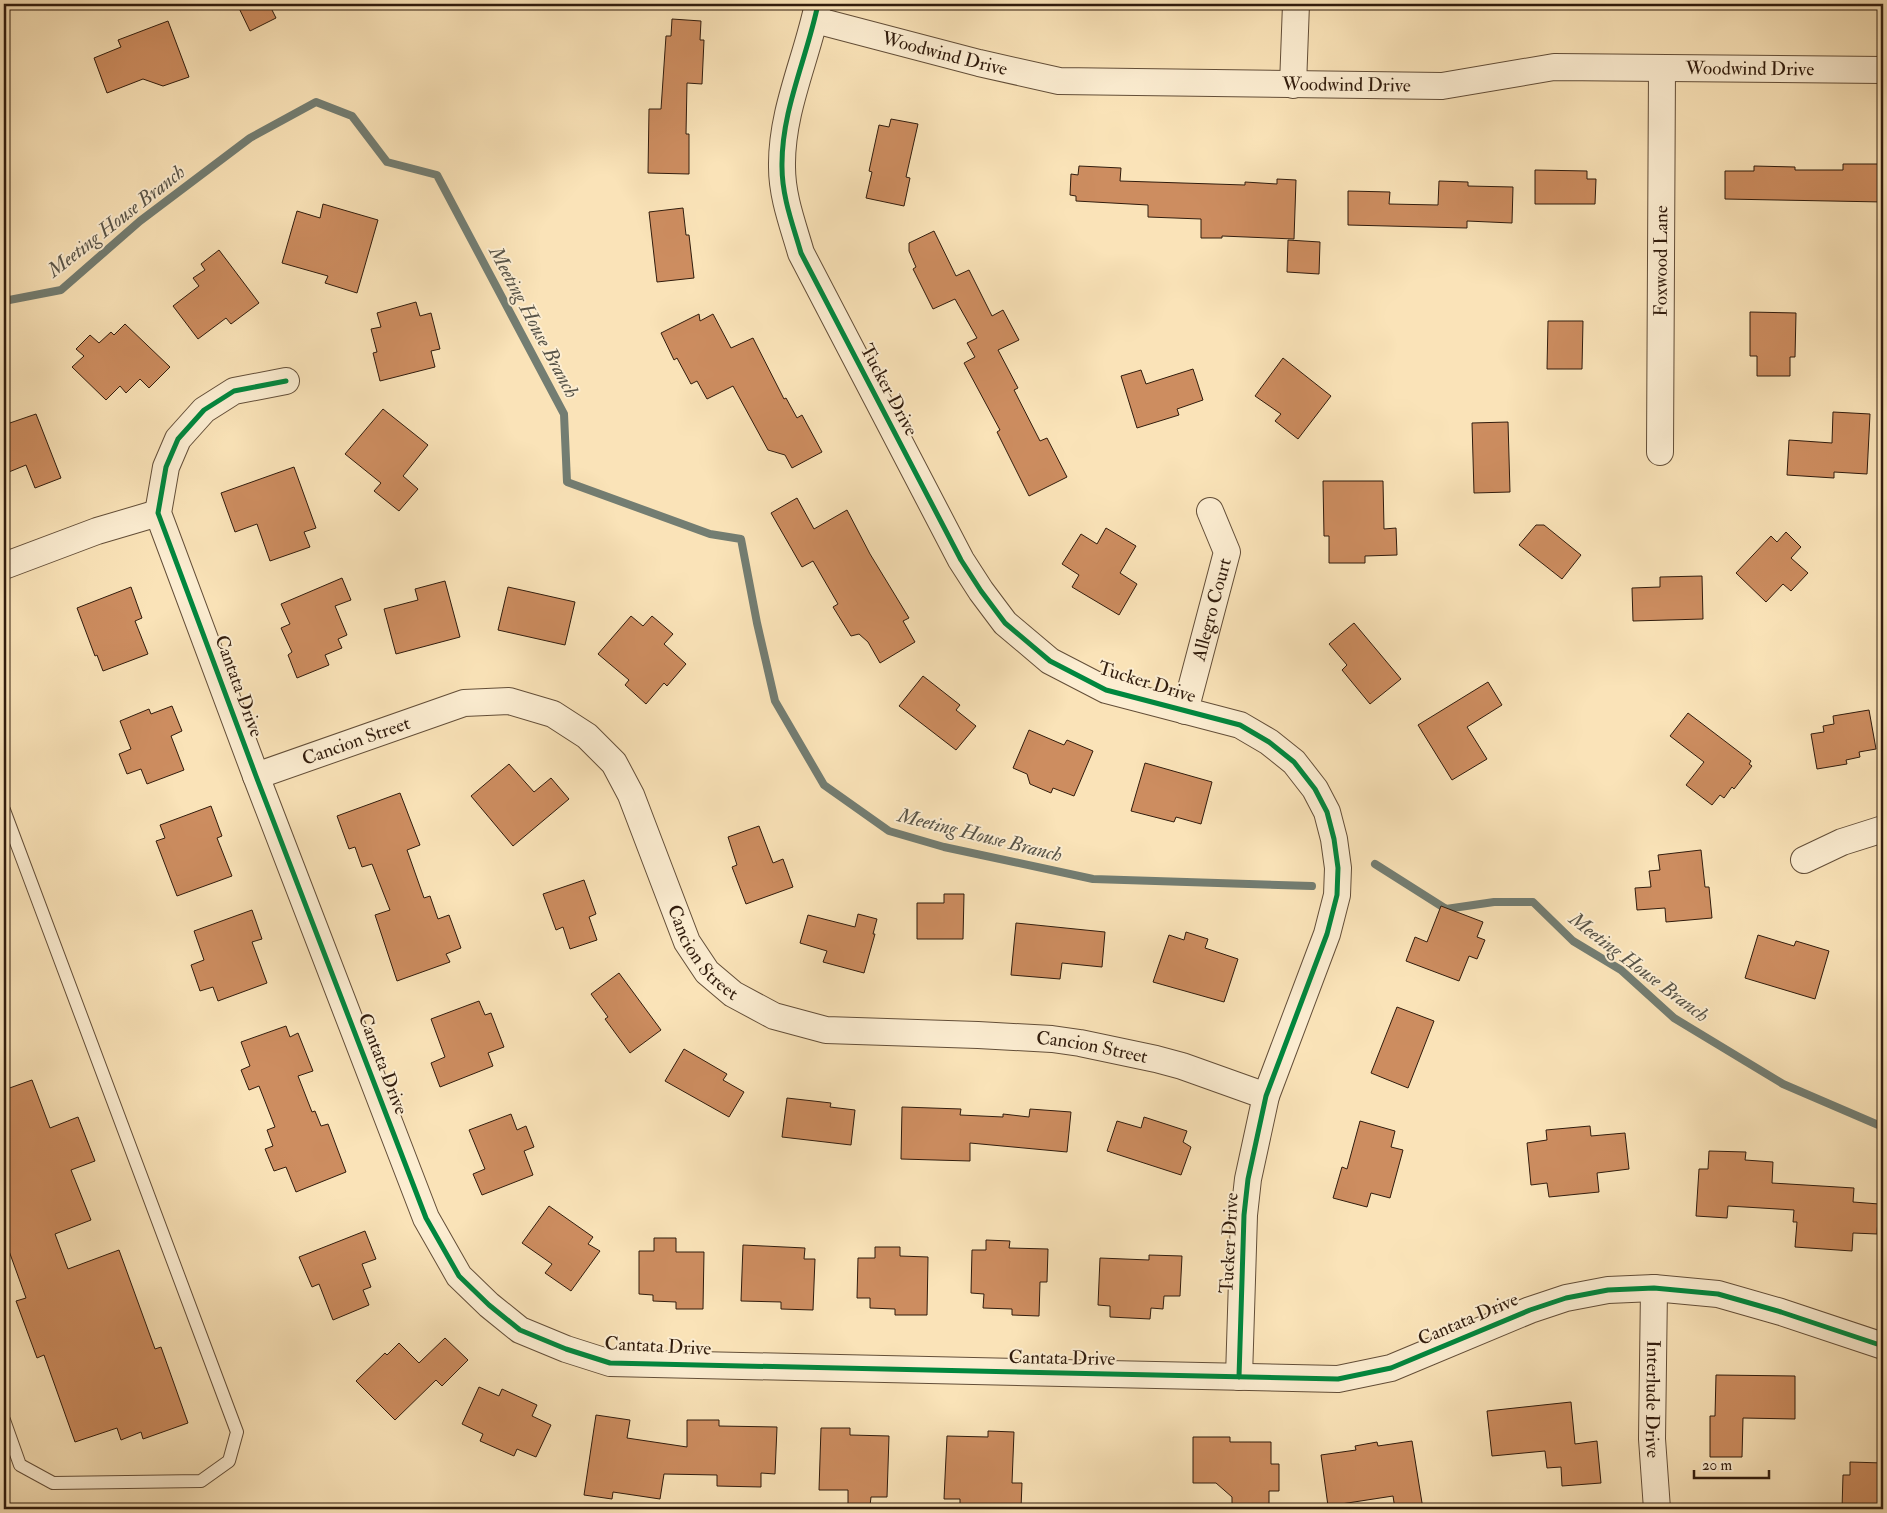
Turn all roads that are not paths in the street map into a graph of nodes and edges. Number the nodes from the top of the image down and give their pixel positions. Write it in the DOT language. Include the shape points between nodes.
graph roads {
  1 [pos="1296,4"];
  2 [pos="816,12"];
  3 [pos="1662,68"];
  4 [pos="1883,70"];
  5 [pos="1293,85"];
  6 [pos="286,381"];
  7 [pos="1660,452"];
  8 [pos="1210,511"];
  9 [pos="158,513"];
  10 [pos="4,566"];
  11 [pos="1185,711"];
  12 [pos="256,776"];
  13 [pos="4,810"];
  14 [pos="1883,829"];
  15 [pos="1804,860"];
  16 [pos="1266,1096"];
  17 [pos="1654,1288"];
  18 [pos="1883,1346"];
  19 [pos="1239,1377"];
  20 [pos="4,1420"];
  21 [pos="8,1447"];
  22 [pos="1657,1509"];
  1 -- 5 [label="street"];
  2 -- 5 [label="street, Woodwind Drive" via="979,63 1059,81"];
  2 -- 11 [label="street, Tucker Drive" via="784,134 782,168 786,202 801,253 961,560 1005,623 1050,661 1106,690"];
  3 -- 4 [label="street, Woodwind Drive"];
  3 -- 5 [label="street, Woodwind Drive" via="1554,67 1442,86"];
  3 -- 7 [label="street, Foxwood Lane"];
  6 -- 9 [label="street" via="234,391 204,410 178,439 166,468"];
  8 -- 11 [label="street, Allegro Court" via="1227,552"];
  9 -- 10 [label="street" via="97,531"];
  9 -- 12 [label="street, Cantata Drive"];
  11 -- 16 [label="street, Tucker Drive" via="1240,725 1294,762 1327,812 1334,839 1338,868 1327,934"];
  12 -- 16 [label="street, Cancion Street" via="464,703 509,701 553,714 587,736 614,763 631,795 687,942 707,972 733,994 774,1016 826,1030 978,1035 1080,1043 1156,1058"];
  12 -- 19 [label="street, Cantata Drive" via="426,1218 459,1276 489,1306 520,1330 610,1363"];
  13 -- 21 [label="lane" via="237,1432 229,1461 201,1481 53,1482 20,1465"];
  14 -- 15 [label="street" via="1842,842"];
  16 -- 19 [label="street, Tucker Drive" via="1244,1207"];
  17 -- 18 [label="street, Cantata Drive" via="1718,1294"];
  17 -- 19 [label="street, Cantata Drive" via="1608,1290 1566,1298 1391,1368 1338,1379"];
  17 -- 22 [label="street, Interlude Drive" via="1652,1440"];
  20 -- 21 [label="lane"];
}
